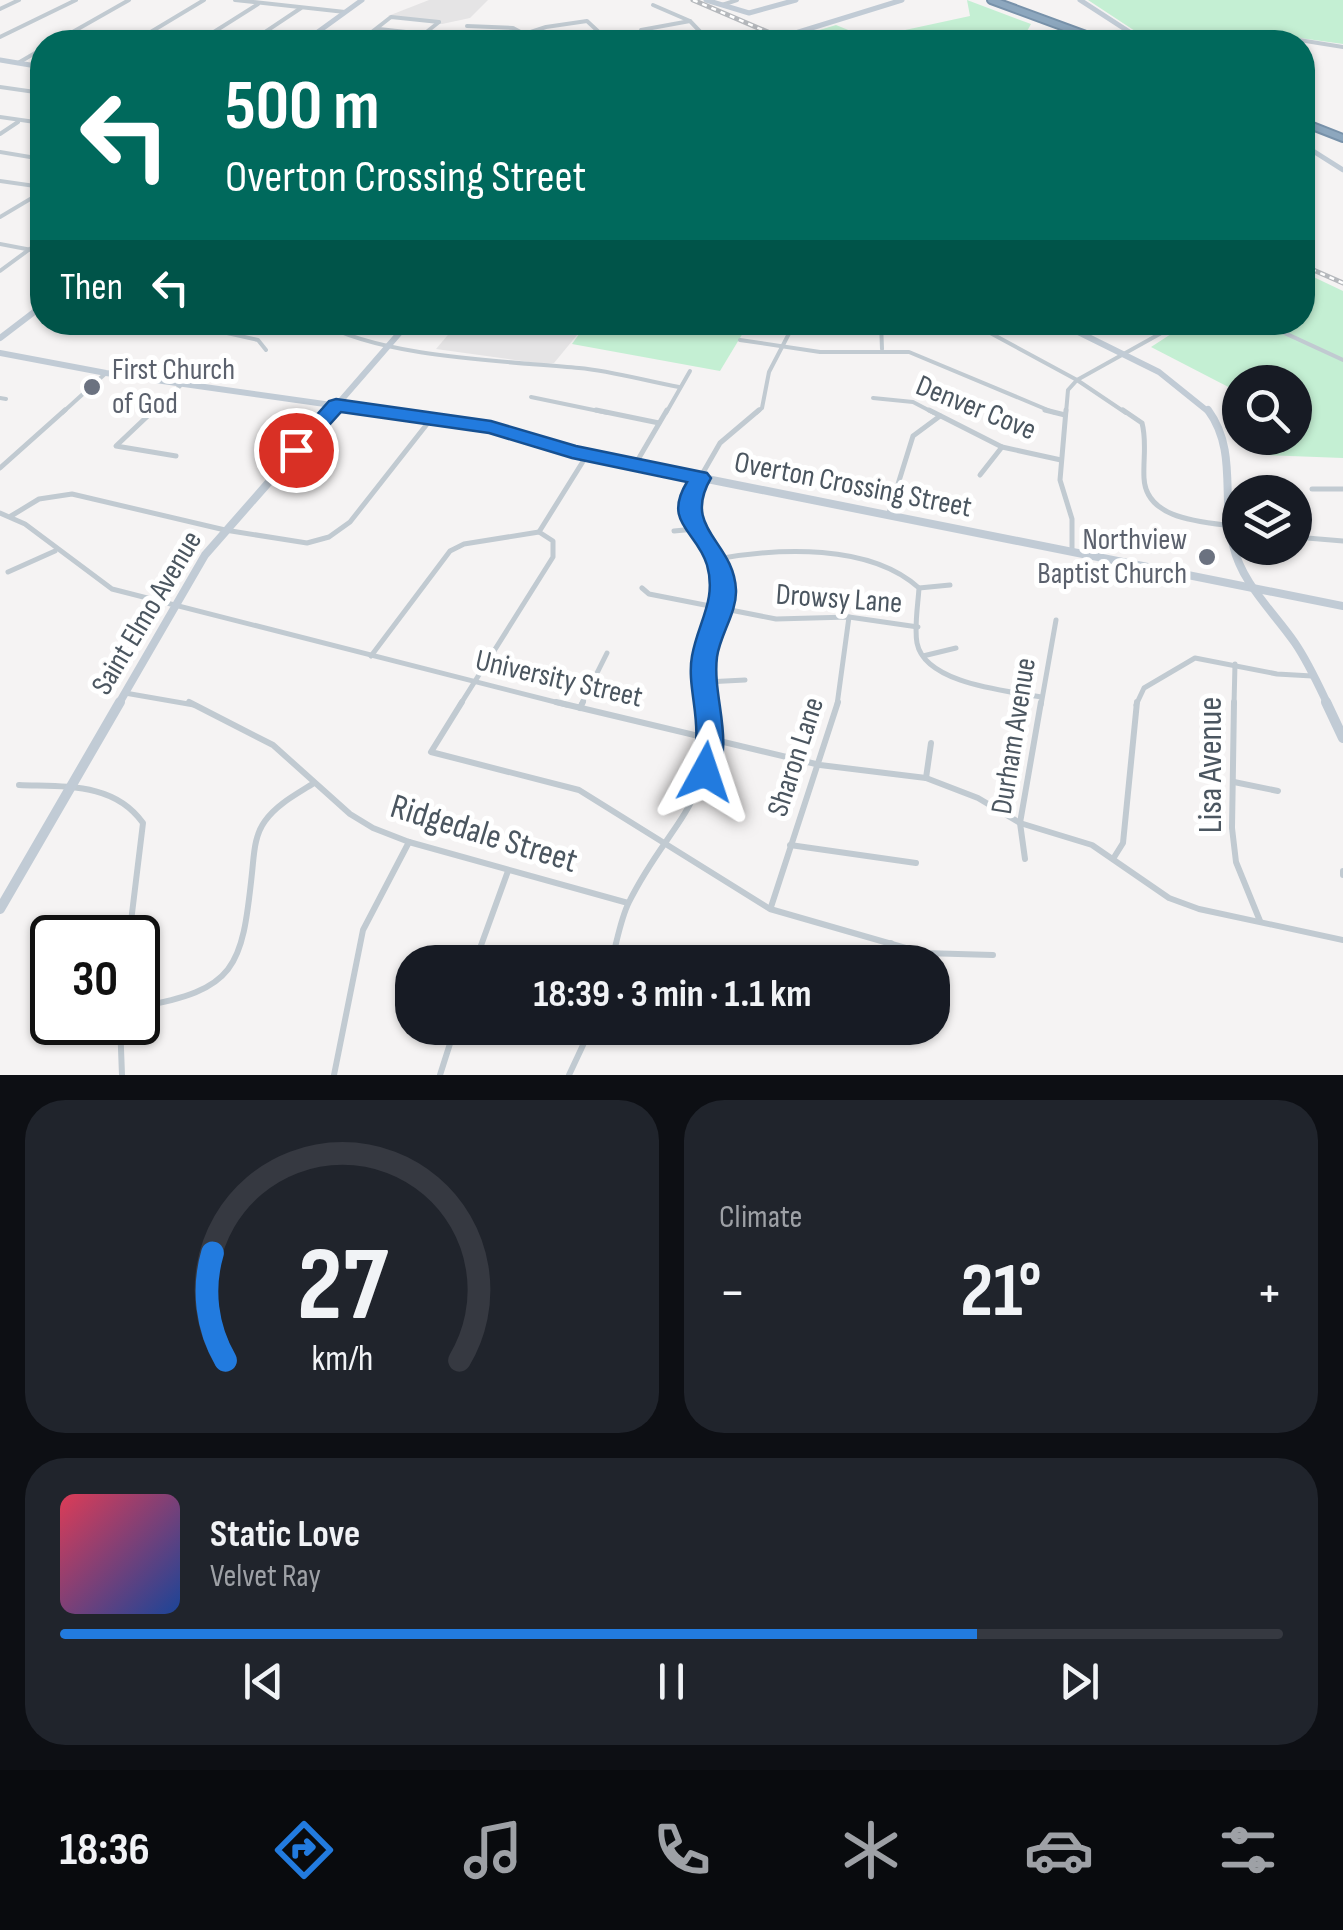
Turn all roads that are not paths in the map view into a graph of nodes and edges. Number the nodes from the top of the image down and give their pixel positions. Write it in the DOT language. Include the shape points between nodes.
graph roads {
  1 [pos="19,0"];
  2 [pos="76,0"];
  3 [pos="129,0"];
  4 [pos="204,0"];
  5 [pos="235,0"];
  6 [pos="362,0"];
  7 [pos="706,0"];
  8 [pos="737,0"];
  9 [pos="796,0"];
  10 [pos="902,0"];
  11 [pos="981,0"];
  12 [pos="991,0"];
  13 [pos="1080,0"];
  14 [pos="260,2"];
  15 [pos="653,5"];
  16 [pos="722,5"];
  17 [pos="303,6"];
  18 [pos="0,9"];
  19 [pos="346,12"];
  20 [pos="690,22"];
  21 [pos="1043,22"];
  22 [pos="467,26"];
  23 [pos="376,29"];
  24 [pos="76,30"];
  25 [pos="154,30"];
  26 [pos="217,30"];
  27 [pos="268,30"];
  28 [pos="321,30"];
  29 [pos="386,30"];
  30 [pos="429,30"];
  31 [pos="519,30"];
  32 [pos="541,30"];
  33 [pos="596,30"];
  34 [pos="641,30"];
  35 [pos="697,30"];
  36 [pos="806,30"];
  37 [pos="1065,30"];
  38 [pos="1125,30"];
  39 [pos="0,37"];
  40 [pos="1315,43"];
  41 [pos="1343,47"];
  42 [pos="30,57"];
  43 [pos="0,60"];
  44 [pos="18,64"];
  45 [pos="30,66"];
  46 [pos="0,86"];
  47 [pos="30,91"];
  48 [pos="0,117"];
  49 [pos="20,120"];
  50 [pos="30,121"];
  51 [pos="1315,124"];
  52 [pos="0,134"];
  53 [pos="1343,135"];
  54 [pos="0,152"];
  55 [pos="1315,152"];
  56 [pos="30,157"];
  57 [pos="1343,170"];
  58 [pos="0,181"];
  59 [pos="30,187"];
  60 [pos="30,198"];
  61 [pos="0,217"];
  62 [pos="0,244"];
  63 [pos="30,250"];
  64 [pos="0,272"];
  65 [pos="30,315"];
  66 [pos="237,335"];
  67 [pos="342,335"];
  68 [pos="398,335"];
  69 [pos="789,335"];
  70 [pos="881,335"];
  71 [pos="994,335"];
  72 [pos="1083,335"];
  73 [pos="1158,335"];
  74 [pos="1288,335"];
  75 [pos="0,338"];
  76 [pos="740,340"];
  77 [pos="390,344"];
  78 [pos="783,347"];
  79 [pos="882,349"];
  80 [pos="266,350"];
  81 [pos="0,353"];
  82 [pos="1123,356"];
  83 [pos="1343,360"];
  84 [pos="690,371"];
  85 [pos="106,373"];
  86 [pos="1077,380"];
  87 [pos="182,384"];
  88 [pos="680,388"];
  89 [pos="531,397"];
  90 [pos="874,398"];
  91 [pos="336,405"];
  92 [pos="940,416"];
  93 [pos="1065,416"];
  94 [pos="432,418"];
  95 [pos="659,423"];
  96 [pos="1002,447"];
  97 [pos="587,455"];
  98 [pos="176,456"];
  99 [pos="1061,460"];
  100 [pos="635,464"];
  101 [pos="0,468"];
  102 [pos="980,475"];
  103 [pos="1230,475"];
  104 [pos="700,478"];
  105 [pos="1312,489"];
  106 [pos="1343,489"];
  107 [pos="0,513"];
  108 [pos="889,513"];
  109 [pos="11,516"];
  110 [pos="1222,523"];
  111 [pos="695,529"];
  112 [pos="225,530"];
  113 [pos="540,532"];
  114 [pos="674,532"];
  115 [pos="1312,538"];
  116 [pos="1343,540"];
  117 [pos="57,550"];
  118 [pos="1072,552"];
  119 [pos="717,559"];
  120 [pos="1239,565"];
  121 [pos="8,572"];
  122 [pos="950,585"];
  123 [pos="642,588"];
  124 [pos="919,588"];
  125 [pos="1257,589"];
  126 [pos="1343,606"];
  127 [pos="172,607"];
  128 [pos="721,611"];
  129 [pos="849,617"];
  130 [pos="1056,620"];
  131 [pos="918,627"];
  132 [pos="956,648"];
  133 [pos="607,653"];
  134 [pos="371,656"];
  135 [pos="923,656"];
  136 [pos="1235,664"];
  137 [pos="1312,676"];
  138 [pos="745,680"];
  139 [pos="706,682"];
  140 [pos="474,683"];
  141 [pos="124,693"];
  142 [pos="1041,697"];
  143 [pos="580,708"];
  144 [pos="710,737"];
  145 [pos="1343,738"];
  146 [pos="931,743"];
  147 [pos="820,766"];
  148 [pos="926,778"];
  149 [pos="1234,782"];
  150 [pos="314,783"];
  151 [pos="19,785"];
  152 [pos="66,789"];
  153 [pos="1278,791"];
  154 [pos="1020,823"];
  155 [pos="410,842"];
  156 [pos="666,844"];
  157 [pos="790,845"];
  158 [pos="1026,859"];
  159 [pos="1113,859"];
  160 [pos="916,863"];
  161 [pos="508,871"];
  162 [pos="628,903"];
  163 [pos="0,909"];
  164 [pos="770,909"];
  165 [pos="133,915"];
  166 [pos="1260,921"];
  167 [pos="1343,940"];
  168 [pos="890,943"];
  169 [pos="480,945"];
  170 [pos="616,945"];
  171 [pos="993,954"];
  172 [pos="160,1005"];
  173 [pos="121,1045"];
  174 [pos="450,1045"];
  175 [pos="583,1045"];
  176 [pos="122,1075"];
  177 [pos="334,1075"];
  178 [pos="440,1075"];
  179 [pos="569,1075"];
  1 -- 18 [label="street"];
  2 -- 39 [label="street"];
  3 -- 24 [label="street"];
  4 -- 25 [label="street"];
  5 -- 14 [label="street"];
  6 -- 19 [label="street"];
  7 -- 16 [label="street"];
  8 -- 16 [label="street"];
  9 -- 16 [label="street" via="749,13"];
  10 -- 36 [label="street, bridge"];
  11 -- 21 [label="highway"];
  12 -- 21 [label="highway"];
  13 -- 38 [label="street"];
  14 -- 17 [label="street"];
  14 -- 26 [label="street"];
  15 -- 20 [label="street"];
  17 -- 19 [label="street"];
  17 -- 27 [label="street"];
  19 -- 28 [label="street"];
  20 -- 34 [label="street"];
  20 -- 35 [label="street"];
  21 -- 37 [label="highway"];
  22 -- 31 [label="street"];
  23 -- 29 [label="street"];
  23 -- 30 [label="street" via="391,18 439,22"];
  32 -- 33 [label="street" via="586,21"];
  40 -- 41 [label="street"];
  42 -- 44 [label="street"];
  43 -- 44 [label="street"];
  44 -- 45 [label="street"];
  46 -- 47 [label="street"];
  48 -- 49 [label="street"];
  49 -- 50 [label="street"];
  49 -- 52 [label="street"];
  51 -- 53 [label="highway"];
  54 -- 56 [label="street"];
  55 -- 57 [label="street"];
  58 -- 59 [label="street"];
  60 -- 61 [label="street"];
  62 -- 63 [label="street"];
  63 -- 64 [label="street"];
  65 -- 75 [label="street"];
  66 -- 80 [label="street" via="258,340"];
  67 -- 77 [label="street"];
  68 -- 77 [label="street, Saint Elmo Avenue"];
  69 -- 78 [label="street"];
  70 -- 79 [label="street"];
  71 -- 86 [label="street"];
  72 -- 82 [label="street"];
  73 -- 82 [label="street"];
  74 -- 83 [label="street"];
  76 -- 78 [label="street"];
  77 -- 88 [label="street"];
  77 -- 91 [label="street, Saint Elmo Avenue"];
  78 -- 79 [label="street"];
  78 -- 104 [label="street" via="769,372 762,408 720,443"];
  79 -- 93 [label="street" via="939,360 1035,410"];
  81 -- 85 [label="street, Overton Crossing Street"];
  82 -- 86 [label="street"];
  82 -- 103 [label="street" via="1204,402 1226,436"];
  84 -- 88 [label="street"];
  85 -- 87 [label="street, Overton Crossing Street"];
  85 -- 101 [label="street"];
  86 -- 93 [label="street" via="1068,390"];
  86 -- 110 [label="street" via="1142,423 1145,489 1152,503"];
  87 -- 91 [label="street, Overton Crossing Street"];
  87 -- 98 [label="street" via="116,446"];
  88 -- 95 [label="street"];
  89 -- 95 [label="street"];
  90 -- 92 [label="street, Denver Cove" via="912,402"];
  91 -- 94 [label="street, Overton Crossing Street"];
  91 -- 112 [label="street, Saint Elmo Avenue"];
  92 -- 96 [label="street, Denver Cove"];
  92 -- 108 [label="street" via="913,436"];
  93 -- 99 [label="street"];
  94 -- 97 [label="street, Overton Crossing Street" via="502,429"];
  94 -- 112 [label="street" via="350,522 329,537 290,543"];
  95 -- 100 [label="street"];
  96 -- 99 [label="street, Denver Cove"];
  96 -- 102 [label="street"];
  97 -- 100 [label="street, Overton Crossing Street"];
  97 -- 113 [label="street"];
  99 -- 118 [label="street"];
  100 -- 104 [label="street, Overton Crossing Street"];
  104 -- 108 [label="street, Overton Crossing Street"];
  104 -- 111 [label="street" via="689,496"];
  105 -- 106 [label="street"];
  107 -- 109 [label="street, University Street"];
  108 -- 118 [label="street, Overton Crossing Street"];
  109 -- 112 [label="street" via="39,499 72,494"];
  109 -- 117 [label="street, University Street"];
  111 -- 114 [label="street"];
  111 -- 119 [label="street"];
  112 -- 127 [label="street, Saint Elmo Avenue"];
  113 -- 134 [label="street" via="450,550"];
  113 -- 140 [label="street" via="552,542 553,557"];
  115 -- 116 [label="street"];
  117 -- 121 [label="street"];
  117 -- 127 [label="street, University Street" via="112,590"];
  118 -- 125 [label="street, Overton Crossing Street"];
  119 -- 124 [label="street" via="795,550 894,570"];
  119 -- 128 [label="street"];
  120 -- 125 [label="street"];
  122 -- 124 [label="street"];
  123 -- 128 [label="street, Drowsy Lane"];
  124 -- 131 [label="street"];
  125 -- 126 [label="street, Overton Crossing Street"];
  125 -- 137 [label="street"];
  127 -- 134 [label="street, University Street"];
  127 -- 141 [label="street, Saint Elmo Avenue"];
  128 -- 129 [label="street, Drowsy Lane" via="776,619"];
  128 -- 139 [label="street" via="704,658"];
  129 -- 131 [label="street, Drowsy Lane"];
  129 -- 147 [label="street, Sharon Lane" via="840,696"];
  130 -- 142 [label="street, Durham Avenue"];
  131 -- 135 [label="street"];
  132 -- 135 [label="street"];
  133 -- 143 [label="street"];
  134 -- 140 [label="street, University Street"];
  135 -- 142 [label="street" via="960,680"];
  136 -- 137 [label="street"];
  136 -- 149 [label="street, Lisa Avenue"];
  136 -- 159 [label="street" via="1195,658 1144,688 1134,710 1123,843"];
  137 -- 145 [label="street"];
  138 -- 139 [label="street"];
  139 -- 144 [label="street"];
  140 -- 143 [label="street, University Street"];
  140 -- 156 [label="street" via="431,752 579,790"];
  141 -- 150 [label="street, Ridgedale Street" via="188,702 273,744"];
  141 -- 152 [label="street, Saint Elmo Avenue"];
  142 -- 154 [label="street, Durham Avenue"];
  143 -- 144 [label="street, University Street"];
  144 -- 147 [label="street, University Street"];
  144 -- 156 [label="street" via="693,804"];
  146 -- 148 [label="street"];
  147 -- 148 [label="street, University Street"];
  147 -- 157 [label="street, Sharon Lane"];
  148 -- 154 [label="street, University Street"];
  149 -- 153 [label="street"];
  149 -- 166 [label="street, Lisa Avenue" via="1236,862"];
  150 -- 155 [label="street, Ridgedale Street" via="350,814"];
  150 -- 172 [label="street" via="266,819 256,839 245,947 232,969 208,990"];
  151 -- 152 [label="street"];
  152 -- 163 [label="street, Saint Elmo Avenue"];
  152 -- 165 [label="street" via="123,798 144,823"];
  154 -- 158 [label="street, Durham Avenue"];
  154 -- 159 [label="street, University Street"];
  155 -- 161 [label="street, Ridgedale Street"];
  155 -- 177 [label="street" via="362,930"];
  156 -- 162 [label="street"];
  156 -- 164 [label="street"];
  157 -- 160 [label="street"];
  157 -- 164 [label="street, Sharon Lane"];
  159 -- 166 [label="street, University Street" via="1169,898"];
  161 -- 162 [label="street, Ridgedale Street"];
  161 -- 169 [label="street"];
  162 -- 170 [label="street"];
  164 -- 168 [label="street"];
  166 -- 167 [label="street, University Street"];
  168 -- 171 [label="street" via="924,952"];
  173 -- 176 [label="street"];
  174 -- 178 [label="street"];
  175 -- 179 [label="street"];
}
